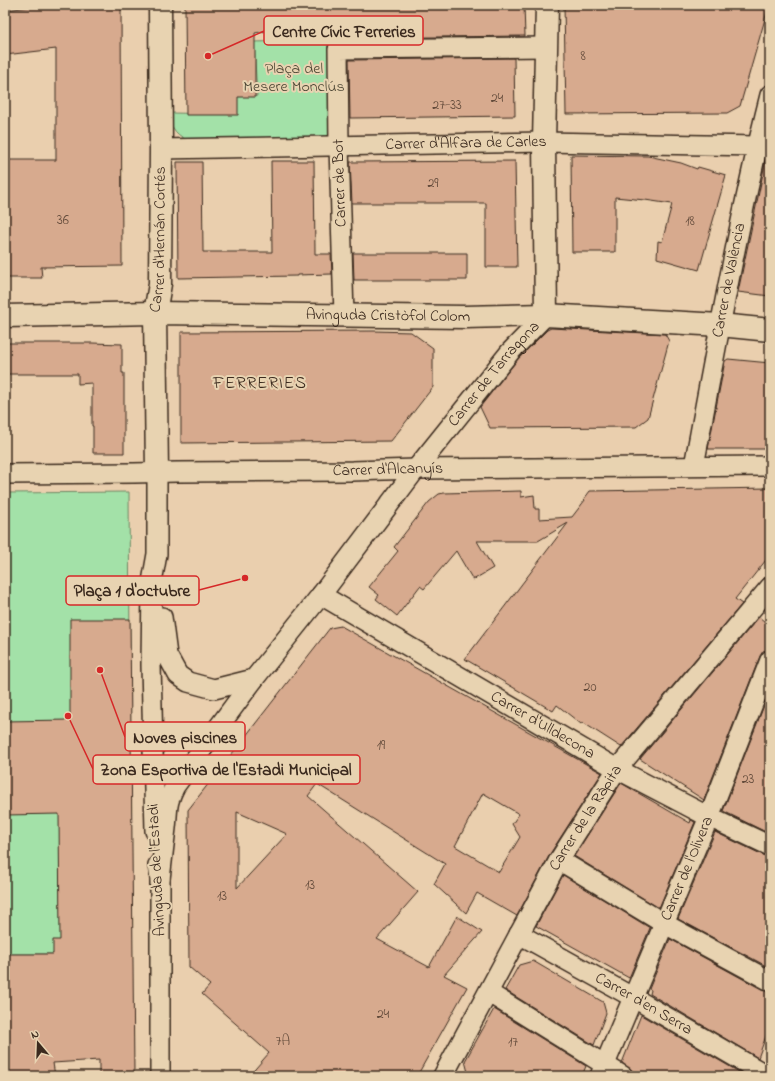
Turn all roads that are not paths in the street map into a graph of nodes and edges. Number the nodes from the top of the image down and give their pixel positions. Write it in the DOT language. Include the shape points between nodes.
graph roads {
  1 [pos="160,5"];
  2 [pos="547,5"];
  3 [pos="546,47"];
  4 [pos="770,95"];
  5 [pos="544,142"];
  6 [pos="339,146"];
  7 [pos="764,147"];
  8 [pos="162,149"];
  9 [pos="155,313"];
  10 [pos="546,315"];
  11 [pos="5,316"];
  12 [pos="344,316"];
  13 [pos="720,325"];
  14 [pos="770,330"];
  15 [pos="694,466"];
  16 [pos="770,466"];
  17 [pos="416,469"];
  18 [pos="157,473"];
  19 [pos="5,474"];
  20 [pos="157,554"];
  21 [pos="770,587"];
  22 [pos="321,595"];
  23 [pos="770,660"];
  24 [pos="254,679"];
  25 [pos="153,755"];
  26 [pos="617,769"];
  27 [pos="183,775"];
  28 [pos="709,816"];
  29 [pos="770,846"];
  30 [pos="560,860"];
  31 [pos="160,879"];
  32 [pos="665,924"];
  33 [pos="519,934"];
  34 [pos="770,981"];
  35 [pos="489,993"];
  36 [pos="634,998"];
  37 [pos="602,1070"];
  38 [pos="160,1076"];
  39 [pos="443,1076"];
  40 [pos="623,1076"];
  41 [pos="769,1076"];
  1 -- 8 [label="street, Carrer d'Hernán Cortés"];
  2 -- 3 [label="street, Carrer de Tarragona"];
  3 -- 5 [label="street, Carrer de Tarragona"];
  3 -- 6 [label="street, Carrer de Bot" via="338,49"];
  4 -- 7 [label="street, Carrer de València"];
  5 -- 6 [label="street, Carrer d'Alfara de Carles"];
  5 -- 7 [label="street, Carrer d'Alfara de Carles"];
  5 -- 10 [label="street, Carrer de Tarragona"];
  6 -- 8 [label="street, Carrer d'Alfara de Carles"];
  6 -- 12 [label="street, Carrer de Bot"];
  7 -- 13 [label="street, Carrer de València"];
  8 -- 9 [label="street, Carrer d'Hernán Cortés" via="160,284"];
  9 -- 11 [label="street, Avinguda Cristòfol Colom"];
  9 -- 12 [label="street, Avinguda Cristòfol Colom"];
  9 -- 18 [label="street, Carrer d'Hernán Cortés"];
  10 -- 12 [label="street, Avinguda Cristòfol Colom"];
  10 -- 13 [label="street, Avinguda Cristòfol Colom"];
  10 -- 17 [label="street, Carrer de Tarragona" via="510,352"];
  13 -- 14 [label="street, Avinguda Cristòfol Colom"];
  13 -- 15 [label="street, Carrer de València"];
  15 -- 16 [label="street, Carrer d'Alcanyís"];
  15 -- 17 [label="street, Carrer d'Alcanyís"];
  17 -- 18 [label="street, Carrer d'Alcanyís" via="352,472"];
  17 -- 22 [label="street, Carrer de Tarragona"];
  18 -- 19 [label="street, Carrer d'Alcanyís"];
  18 -- 20 [label="street, Avinguda de l'Estadi"];
  20 -- 24 [label="street" via="162,582 162,620 167,656 178,675 188,682 214,689"];
  20 -- 25 [label="street, Avinguda de l'Estadi" via="152,582"];
  21 -- 26 [label="street, Carrer de la Ràpita"];
  22 -- 24 [label="street, Carrer de Tarragona"];
  22 -- 26 [label="street, Carrer d'Ulldecona"];
  23 -- 28 [label="street, Carrer de l'Olivera"];
  24 -- 27 [label="street, Carrer de Tarragona"];
  25 -- 27 [label="street" via="167,771 173,775"];
  25 -- 31 [label="street, Avinguda de l'Estadi" via="154,824"];
  26 -- 28 [label="street, Carrer d'Ulldecona"];
  26 -- 30 [label="street, Carrer de la Ràpita"];
  27 -- 31 [label="street, Carrer de Tarragona" via="169,796 166,809"];
  28 -- 29 [label="street, Carrer d'Ulldecona"];
  28 -- 32 [label="street, Carrer de l'Olivera"];
  30 -- 32 [label="street"];
  30 -- 33 [label="street, Carrer de la Ràpita"];
  31 -- 38 [label="street, Avinguda de l'Estadi"];
  32 -- 34 [label="street"];
  32 -- 36 [label="street, Carrer de l'Olivera"];
  33 -- 35 [label="street, Carrer de la Ràpita"];
  33 -- 36 [label="street, Carrer d'en Serra"];
  35 -- 37 [label="street"];
  35 -- 39 [label="street, Carrer de la Ràpita"];
  36 -- 37 [label="street, Carrer de l'Olivera"];
  36 -- 41 [label="street, Carrer d'en Serra"];
  37 -- 40 [label="street"];
}
